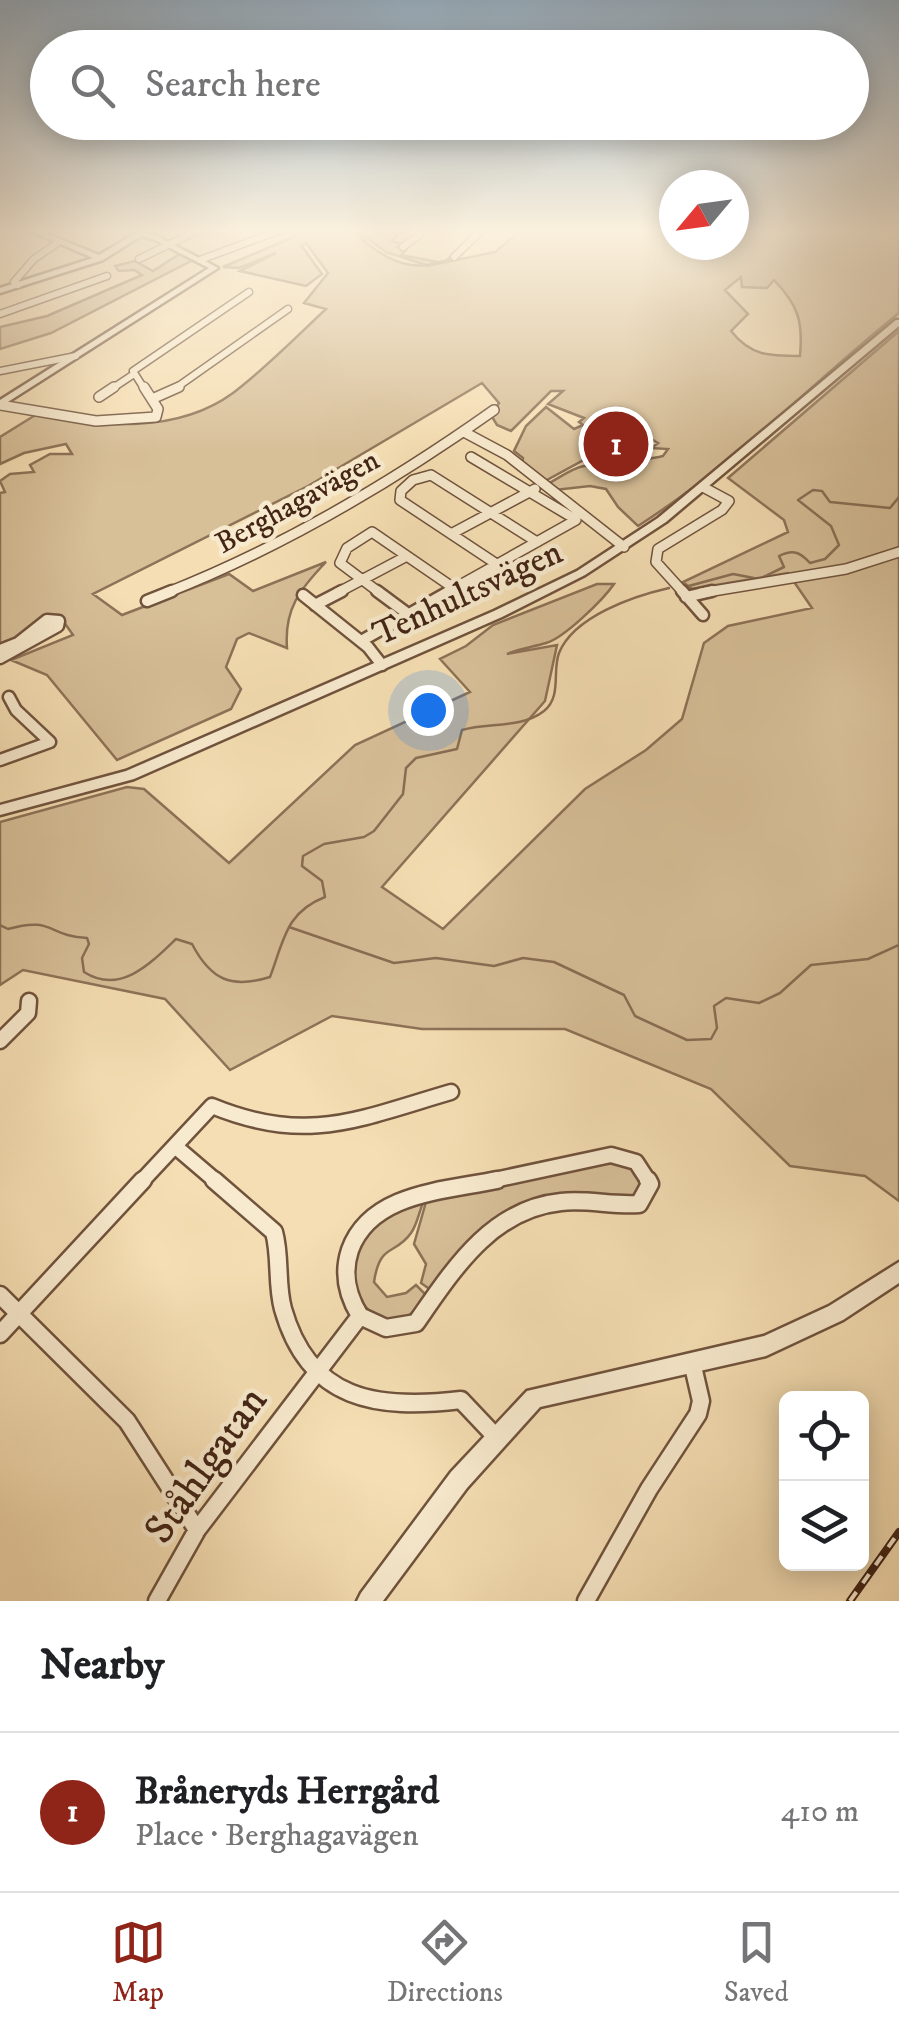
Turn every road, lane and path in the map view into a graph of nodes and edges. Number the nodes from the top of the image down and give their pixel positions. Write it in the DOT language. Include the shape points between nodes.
graph roads {
  1 [pos="29,304"];
  2 [pos="159,304"];
  3 [pos="232,304"];
  4 [pos="288,309"];
  5 [pos="0,314"];
  6 [pos="899,322"];
  7 [pos="76,356"];
  8 [pos="0,371"];
  9 [pos="134,374"];
  10 [pos="100,397"];
  11 [pos="152,400"];
  12 [pos="0,404"];
  13 [pos="494,410"];
  14 [pos="464,432"];
  15 [pos="471,457"];
  16 [pos="542,485"];
  17 [pos="703,487"];
  18 [pos="530,492"];
  19 [pos="492,512"];
  20 [pos="576,520"];
  21 [pos="600,532"];
  22 [pos="451,534"];
  23 [pos="537,542"];
  24 [pos="624,547"];
  25 [pos="899,552"];
  26 [pos="407,556"];
  27 [pos="498,565"];
  28 [pos="362,580"];
  29 [pos="454,589"];
  30 [pos="303,595"];
  31 [pos="686,597"];
  32 [pos="148,601"];
  33 [pos="315,605"];
  34 [pos="408,614"];
  35 [pos="703,615"];
  36 [pos="361,642"];
  37 [pos="0,650"];
  38 [pos="0,658"];
  39 [pos="382,665"];
  40 [pos="8,697"];
  41 [pos="0,760"];
  42 [pos="0,810"];
  43 [pos="30,1000"];
  44 [pos="0,1041"];
  45 [pos="451,1092"];
  46 [pos="176,1147"];
  47 [pos="899,1272"];
  48 [pos="0,1295"];
  49 [pos="19,1314"];
  50 [pos="360,1316"];
  51 [pos="0,1334"];
  52 [pos="692,1362"];
  53 [pos="315,1372"];
  54 [pos="496,1438"];
  55 [pos="198,1530"];
  56 [pos="157,1601"];
  57 [pos="369,1601"];
  58 [pos="586,1601"];
  1 -- 5 [label="street"];
  2 -- 7 [label="street"];
  3 -- 9 [label="street"];
  4 -- 11 [label="street" via="186,385"];
  6 -- 17 [label="street, Tenhultsvägen"];
  7 -- 8 [label="street"];
  7 -- 12 [label="street"];
  9 -- 10 [label="street"];
  9 -- 11 [label="street"];
  11 -- 12 [label="street" via="159,416 123,421"];
  13 -- 14 [label="street, Berghagavägen"];
  14 -- 16 [label="street" via="507,455"];
  14 -- 32 [label="street, Berghagavägen" via="228,569"];
  15 -- 18 [label="street"];
  16 -- 18 [label="street"];
  16 -- 21 [label="street"];
  17 -- 24 [label="street, Tenhultsvägen"];
  17 -- 31 [label="street" via="729,501 658,550 656,562"];
  18 -- 19 [label="street"];
  18 -- 20 [label="street"];
  19 -- 22 [label="street"];
  19 -- 22 [label="street" via="431,475 406,486 400,500"];
  19 -- 23 [label="street"];
  20 -- 21 [label="street"];
  20 -- 23 [label="street"];
  21 -- 24 [label="street"];
  22 -- 27 [label="street"];
  23 -- 27 [label="street"];
  24 -- 39 [label="street, Tenhultsvägen" via="533,598"];
  25 -- 31 [label="street" via="840,574"];
  26 -- 28 [label="street"];
  26 -- 28 [label="street" via="372,532 348,546 339,561"];
  26 -- 29 [label="street"];
  27 -- 29 [label="street"];
  28 -- 33 [label="street"];
  28 -- 34 [label="street"];
  29 -- 34 [label="street"];
  30 -- 33 [label="street"];
  31 -- 35 [label="street"];
  33 -- 36 [label="street"];
  34 -- 36 [label="street"];
  36 -- 39 [label="street"];
  37 -- 38 [label="street" via="47,620 59,620"];
  39 -- 42 [label="street, Tenhultsvägen" via="129,775"];
  40 -- 41 [label="street" via="50,742"];
  43 -- 44 [label="street" via="28,1013"];
  45 -- 46 [label="street" via="292,1127 212,1106"];
  46 -- 49 [label="street"];
  46 -- 53 [label="street" via="274,1232 281,1304 296,1348"];
  47 -- 52 [label="street" via="836,1313 766,1346"];
  48 -- 49 [label="street"];
  49 -- 51 [label="street"];
  49 -- 55 [label="street" via="127,1421"];
  50 -- 50 [label="street" via="346,1290 348,1256 362,1228 385,1208 611,1155 633,1159 646,1174 650,1184 638,1204 555,1202 493,1228 466,1253 416,1322 386,1329"];
  50 -- 53 [label="street, Ståhlgatan"];
  52 -- 54 [label="street" via="534,1398"];
  52 -- 58 [label="street" via="698,1414"];
  53 -- 54 [label="street" via="380,1405 460,1400"];
  53 -- 55 [label="street, Ståhlgatan"];
  54 -- 57 [label="street"];
  55 -- 56 [label="street, Ståhlgatan"];
}
